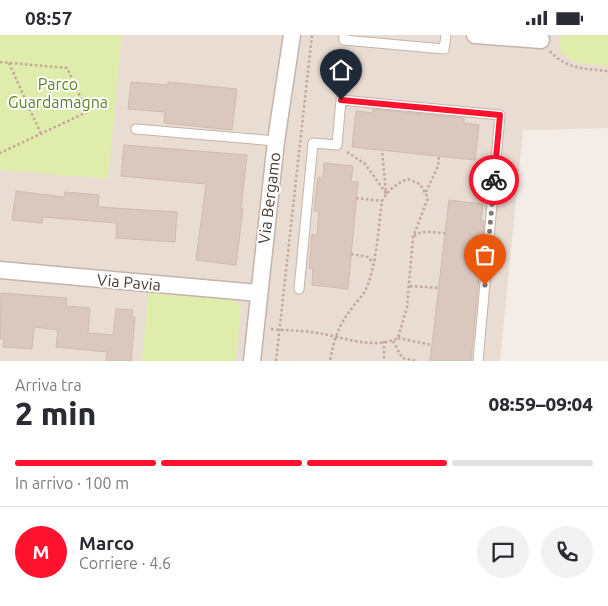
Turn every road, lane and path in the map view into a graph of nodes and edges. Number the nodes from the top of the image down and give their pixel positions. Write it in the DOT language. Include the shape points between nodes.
graph roads {
  1 [pos="292,35"];
  2 [pos="312,35"];
  3 [pos="344,35"];
  4 [pos="446,35"];
  5 [pos="475,35"];
  6 [pos="541,40"];
  7 [pos="0,62"];
  8 [pos="9,63"];
  9 [pos="608,71"];
  10 [pos="136,129"];
  11 [pos="41,134"];
  12 [pos="276,141"];
  13 [pos="337,145"];
  14 [pos="382,150"];
  15 [pos="0,153"];
  16 [pos="439,156"];
  17 [pos="426,192"];
  18 [pos="386,193"];
  19 [pos="356,199"];
  20 [pos="382,201"];
  21 [pos="445,233"];
  22 [pos="413,237"];
  23 [pos="352,254"];
  24 [pos="373,263"];
  25 [pos="0,270"];
  26 [pos="410,286"];
  27 [pos="439,288"];
  28 [pos="299,289"];
  29 [pos="258,293"];
  30 [pos="255,328"];
  31 [pos="280,330"];
  32 [pos="334,336"];
  33 [pos="398,338"];
  34 [pos="384,341"];
  35 [pos="393,341"];
  36 [pos="432,345"];
  37 [pos="252,361"];
  38 [pos="276,361"];
  39 [pos="330,361"];
  40 [pos="384,361"];
  41 [pos="418,361"];
  42 [pos="478,361"];
  1 -- 12 [label="street, Via Bergamo"];
  2 -- 31 [label="path"];
  3 -- 4 [label="lane" via="344,40 444,49"];
  5 -- 6 [label="street"];
  6 -- 9 [label="path" via="553,55 573,67"];
  7 -- 8 [label="path"];
  8 -- 11 [label="path"];
  8 -- 11 [label="path" via="68,68 87,112"];
  10 -- 12 [label="lane"];
  11 -- 15 [label="path"];
  12 -- 29 [label="street, Via Bergamo"];
  13 -- 18 [label="path" via="365,164"];
  13 -- 28 [label="lane" via="313,143"];
  13 -- 42 [label="lane" via="341,100 500,115"];
  14 -- 18 [label="path"];
  16 -- 17 [label="path" via="435,175"];
  17 -- 18 [label="path" via="420,184 408,179"];
  17 -- 22 [label="path" via="428,198"];
  18 -- 20 [label="path"];
  19 -- 20 [label="path"];
  20 -- 24 [label="path"];
  21 -- 22 [label="path" via="426,231"];
  22 -- 26 [label="path"];
  23 -- 24 [label="path" via="368,257"];
  24 -- 32 [label="path" via="365,292"];
  25 -- 29 [label="street, Via Pavia"];
  26 -- 27 [label="path"];
  26 -- 33 [label="path"];
  29 -- 30 [label="street, Via Bergamo"];
  30 -- 31 [label="path"];
  30 -- 37 [label="street, Via Bergamo"];
  31 -- 32 [label="path"];
  31 -- 38 [label="path"];
  32 -- 34 [label="path" via="363,342"];
  32 -- 39 [label="path"];
  33 -- 35 [label="path"];
  33 -- 36 [label="path"];
  34 -- 35 [label="path"];
  34 -- 40 [label="path"];
  35 -- 41 [label="path" via="402,358"];
}
